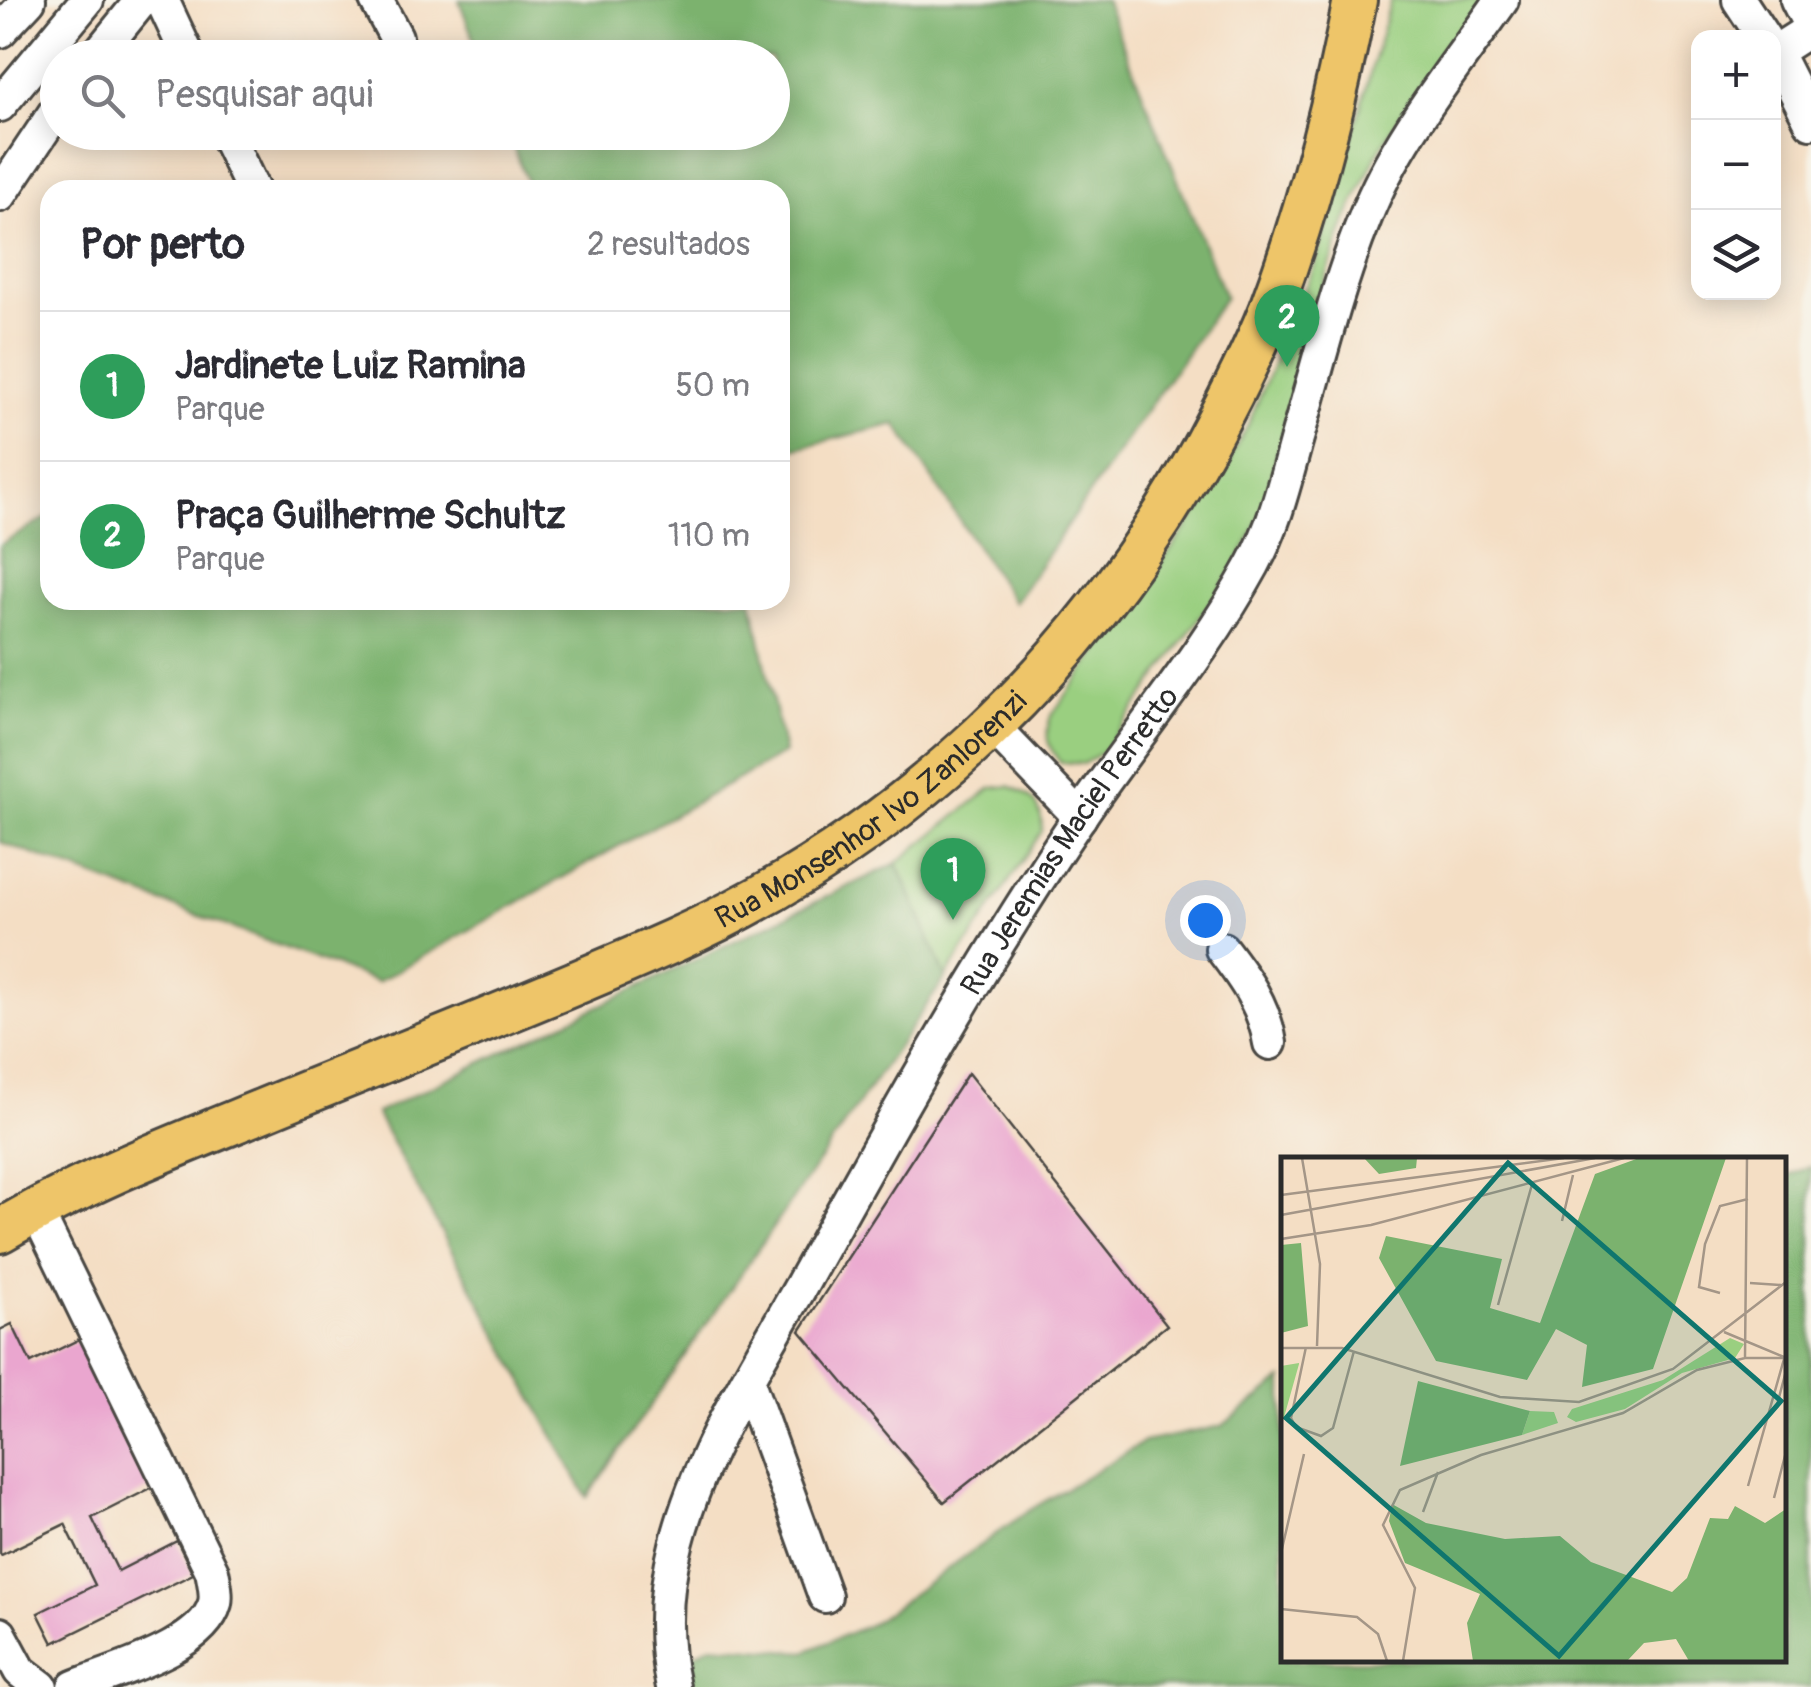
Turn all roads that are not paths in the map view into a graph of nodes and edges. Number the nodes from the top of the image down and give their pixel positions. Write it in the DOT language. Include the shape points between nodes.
graph roads {
  1 [pos="29,0"];
  2 [pos="86,0"];
  3 [pos="142,0"];
  4 [pos="162,0"];
  5 [pos="376,0"];
  6 [pos="1355,0"];
  7 [pos="1502,0"];
  8 [pos="1739,0"];
  9 [pos="1797,0"];
  10 [pos="1811,28"];
  11 [pos="1760,30"];
  12 [pos="0,31"];
  13 [pos="396,37"];
  14 [pos="53,40"];
  15 [pos="110,40"];
  16 [pos="181,40"];
  17 [pos="1781,42"];
  18 [pos="40,56"];
  19 [pos="1781,65"];
  20 [pos="0,105"];
  21 [pos="1811,122"];
  22 [pos="40,135"];
  23 [pos="233,150"];
  24 [pos="247,180"];
  25 [pos="0,195"];
  26 [pos="993,728"];
  27 [pos="1080,816"];
  28 [pos="1222,948"];
  29 [pos="1270,1043"];
  30 [pos="18,1221"];
  31 [pos="748,1382"];
  32 [pos="825,1596"];
  33 [pos="0,1634"];
  34 [pos="41,1687"];
  35 [pos="74,1687"];
  36 [pos="673,1687"];
  1 -- 12 [label="street"];
  2 -- 14 [label="street"];
  3 -- 15 [label="street"];
  4 -- 16 [label="street"];
  5 -- 13 [label="street"];
  6 -- 26 [label="main road, Rua Monsenhor Ivo Zanlorenzi" via="1297,234 1229,400 1102,606"];
  7 -- 27 [label="street, Rua Jeremias Maciel Perretto" via="1400,147 1365,217 1256,560"];
  8 -- 11 [label="street"];
  9 -- 10 [label="street"];
  10 -- 17 [label="street"];
  18 -- 20 [label="street"];
  19 -- 21 [label="street"];
  22 -- 25 [label="street"];
  23 -- 24 [label="street"];
  26 -- 27 [label="street"];
  26 -- 30 [label="main road, Rua Monsenhor Ivo Zanlorenzi" via="845,846 724,916 146,1158"];
  27 -- 31 [label="street, Rua Jeremias Maciel Perretto" via="955,1016"];
  28 -- 29 [label="street" via="1252,988"];
  30 -- 35 [label="street" via="84,1312 212,1571 216,1600 188,1640"];
  31 -- 32 [label="street"];
  31 -- 36 [label="street, Rua Jeremias Maciel Perretto" via="690,1500 676,1544 666,1639"];
  33 -- 34 [label="street" via="20,1671"];
}
